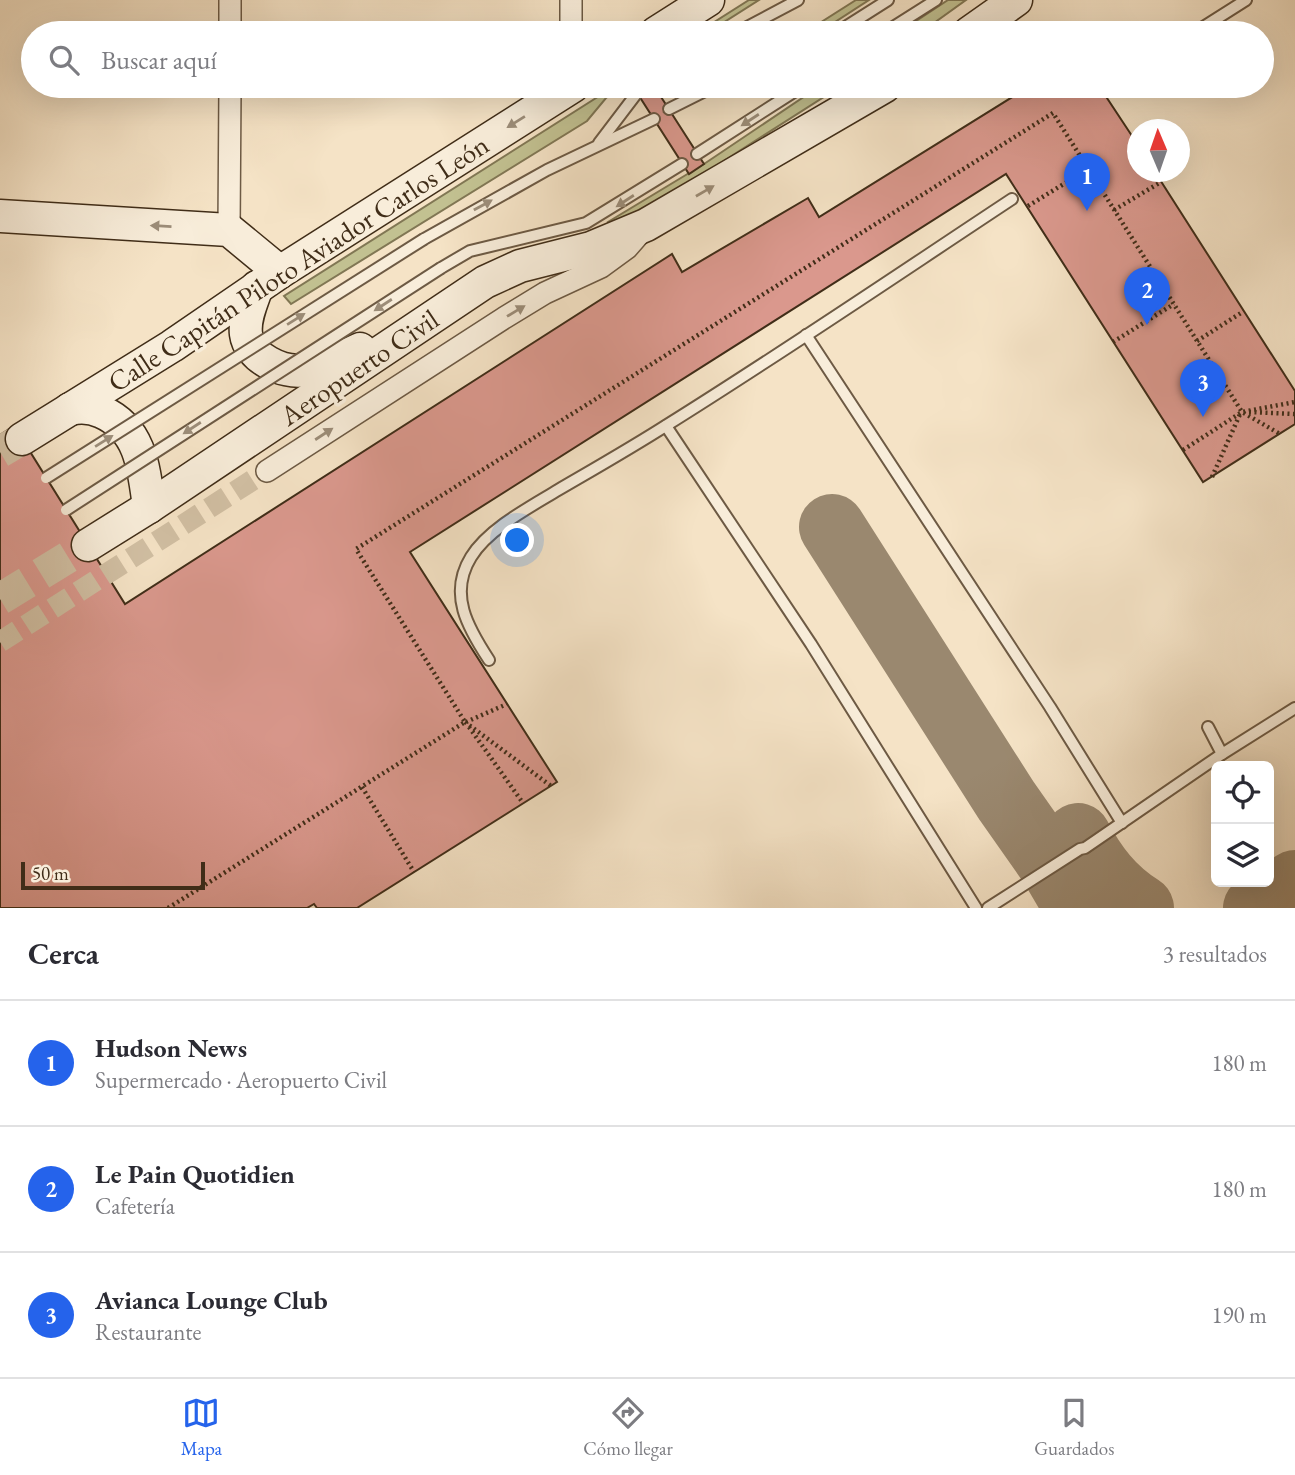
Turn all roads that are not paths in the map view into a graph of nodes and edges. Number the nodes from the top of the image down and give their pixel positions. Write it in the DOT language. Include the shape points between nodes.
graph roads {
  1 [pos="230,0"];
  2 [pos="571,0"];
  3 [pos="708,0"];
  4 [pos="798,0"];
  5 [pos="888,0"];
  6 [pos="936,0"];
  7 [pos="1016,0"];
  8 [pos="1246,0"];
  9 [pos="230,21"];
  10 [pos="571,21"];
  11 [pos="675,21"];
  12 [pos="759,21"];
  13 [pos="855,21"];
  14 [pos="903,21"];
  15 [pos="986,21"];
  16 [pos="1213,21"];
  17 [pos="230,98"];
  18 [pos="554,98"];
  19 [pos="633,98"];
  20 [pos="691,98"];
  21 [pos="784,98"];
  22 [pos="864,98"];
  23 [pos="669,109"];
  24 [pos="654,118"];
  25 [pos="598,145"];
  26 [pos="697,154"];
  27 [pos="682,164"];
  28 [pos="1012,199"];
  29 [pos="0,216"];
  30 [pos="646,225"];
  31 [pos="229,230"];
  32 [pos="269,280"];
  33 [pos="427,321"];
  34 [pos="806,335"];
  35 [pos="69,409"];
  36 [pos="666,426"];
  37 [pos="22,439"];
  38 [pos="267,471"];
  39 [pos="46,478"];
  40 [pos="149,507"];
  41 [pos="66,510"];
  42 [pos="88,545"];
  43 [pos="489,660"];
  44 [pos="1295,708"];
  45 [pos="1208,727"];
  46 [pos="1222,754"];
  47 [pos="1122,823"];
  48 [pos="976,908"];
  49 [pos="988,908"];
  1 -- 9 [label="street"];
  2 -- 10 [label="street"];
  3 -- 11 [label="street"];
  4 -- 12 [label="lane"];
  5 -- 13 [label="lane"];
  6 -- 14 [label="lane"];
  7 -- 15 [label="street"];
  8 -- 16 [label="lane"];
  17 -- 31 [label="street"];
  18 -- 32 [label="street, Calle Capitán Piloto Aviador Carlos León, one-way"];
  19 -- 25 [label="lane"];
  20 -- 23 [label="lane"];
  21 -- 26 [label="lane, one-way"];
  30 -- 22 [label="street, Aeropuerto Civil, one-way"];
  24 -- 25 [label="lane"];
  39 -- 25 [label="lane, one-way, bridge" via="424,239"];
  27 -- 41 [label="lane, one-way, bridge" via="586,223 470,251"];
  28 -- 34 [label="lane"];
  31 -- 29 [label="street, one-way"];
  30 -- 33 [label="street, Aeropuerto Civil" via="591,248 502,273"];
  38 -- 30 [label="street, Aeropuerto Civil, one-way" via="504,318 616,258"];
  31 -- 32 [label="street"];
  32 -- 33 [label="street" via="248,313 246,338 268,363 284,370 320,366"];
  32 -- 35 [label="street, Calle Capitán Piloto Aviador Carlos León"];
  33 -- 40 [label="street, Aeropuerto Civil"];
  34 -- 36 [label="lane"];
  34 -- 47 [label="lane"];
  35 -- 37 [label="street, Calle Capitán Piloto Aviador Carlos León"];
  35 -- 40 [label="street" via="95,409 130,433 141,456"];
  36 -- 43 [label="lane" via="517,515 470,558 460,588 462,612"];
  36 -- 48 [label="lane" via="811,644"];
  40 -- 42 [label="street, Aeropuerto Civil"];
  44 -- 46 [label="lane"];
  45 -- 46 [label="lane"];
  46 -- 47 [label="lane"];
  47 -- 49 [label="lane"];
}
